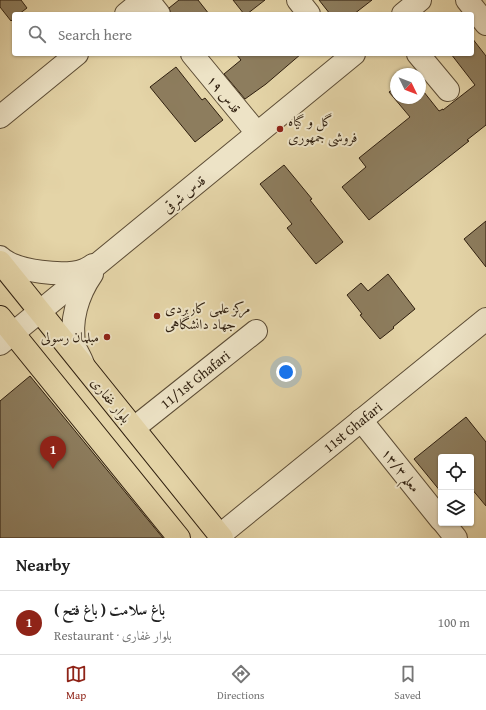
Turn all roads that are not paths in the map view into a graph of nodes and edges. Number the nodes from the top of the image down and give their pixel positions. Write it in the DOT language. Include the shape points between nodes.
graph roads {
  1 [pos="143,0"];
  2 [pos="148,0"];
  3 [pos="298,0"];
  4 [pos="420,0"];
  5 [pos="467,0"];
  6 [pos="128,12"];
  7 [pos="157,12"];
  8 [pos="307,12"];
  9 [pos="405,12"];
  10 [pos="486,24"];
  11 [pos="75,56"];
  12 [pos="194,56"];
  13 [pos="347,56"];
  14 [pos="420,56"];
  15 [pos="448,90"];
  16 [pos="0,117"];
  17 [pos="257,134"];
  18 [pos="0,257"];
  19 [pos="104,259"];
  20 [pos="0,262"];
  21 [pos="40,312"];
  22 [pos="486,320"];
  23 [pos="256,331"];
  24 [pos="4,332"];
  25 [pos="86,368"];
  26 [pos="361,420"];
  27 [pos="134,428"];
  28 [pos="449,529"];
  29 [pos="221,536"];
  30 [pos="179,538"];
  1 -- 6 [label="street"];
  2 -- 7 [label="street"];
  3 -- 8 [label="street"];
  4 -- 9 [label="street"];
  5 -- 10 [label="street"];
  11 -- 16 [label="street"];
  12 -- 17 [label="street, قدس ۱۹"];
  13 -- 17 [label="street, قدس شرقی"];
  14 -- 15 [label="street"];
  17 -- 19 [label="street, قدس شرقی"];
  18 -- 19 [label="street" via="26,270 57,272 84,270"];
  19 -- 21 [label="street, قدس شرقی"];
  19 -- 25 [label="street" via="86,283 77,305 73,326 75,347"];
  20 -- 21 [label="main road, بلوار غفاری"];
  21 -- 24 [label="street, قدس شرقی"];
  21 -- 25 [label="main road, بلوار غفاری"];
  22 -- 26 [label="street, 11st Ghafari"];
  23 -- 27 [label="street, 11/1st Ghafari"];
  24 -- 30 [label="main road"];
  25 -- 27 [label="main road, بلوار غفاری"];
  26 -- 28 [label="street, معلم ۱۳/۳"];
  26 -- 29 [label="street, 11st Ghafari"];
  27 -- 29 [label="main road, بلوار غفاری"];
}
